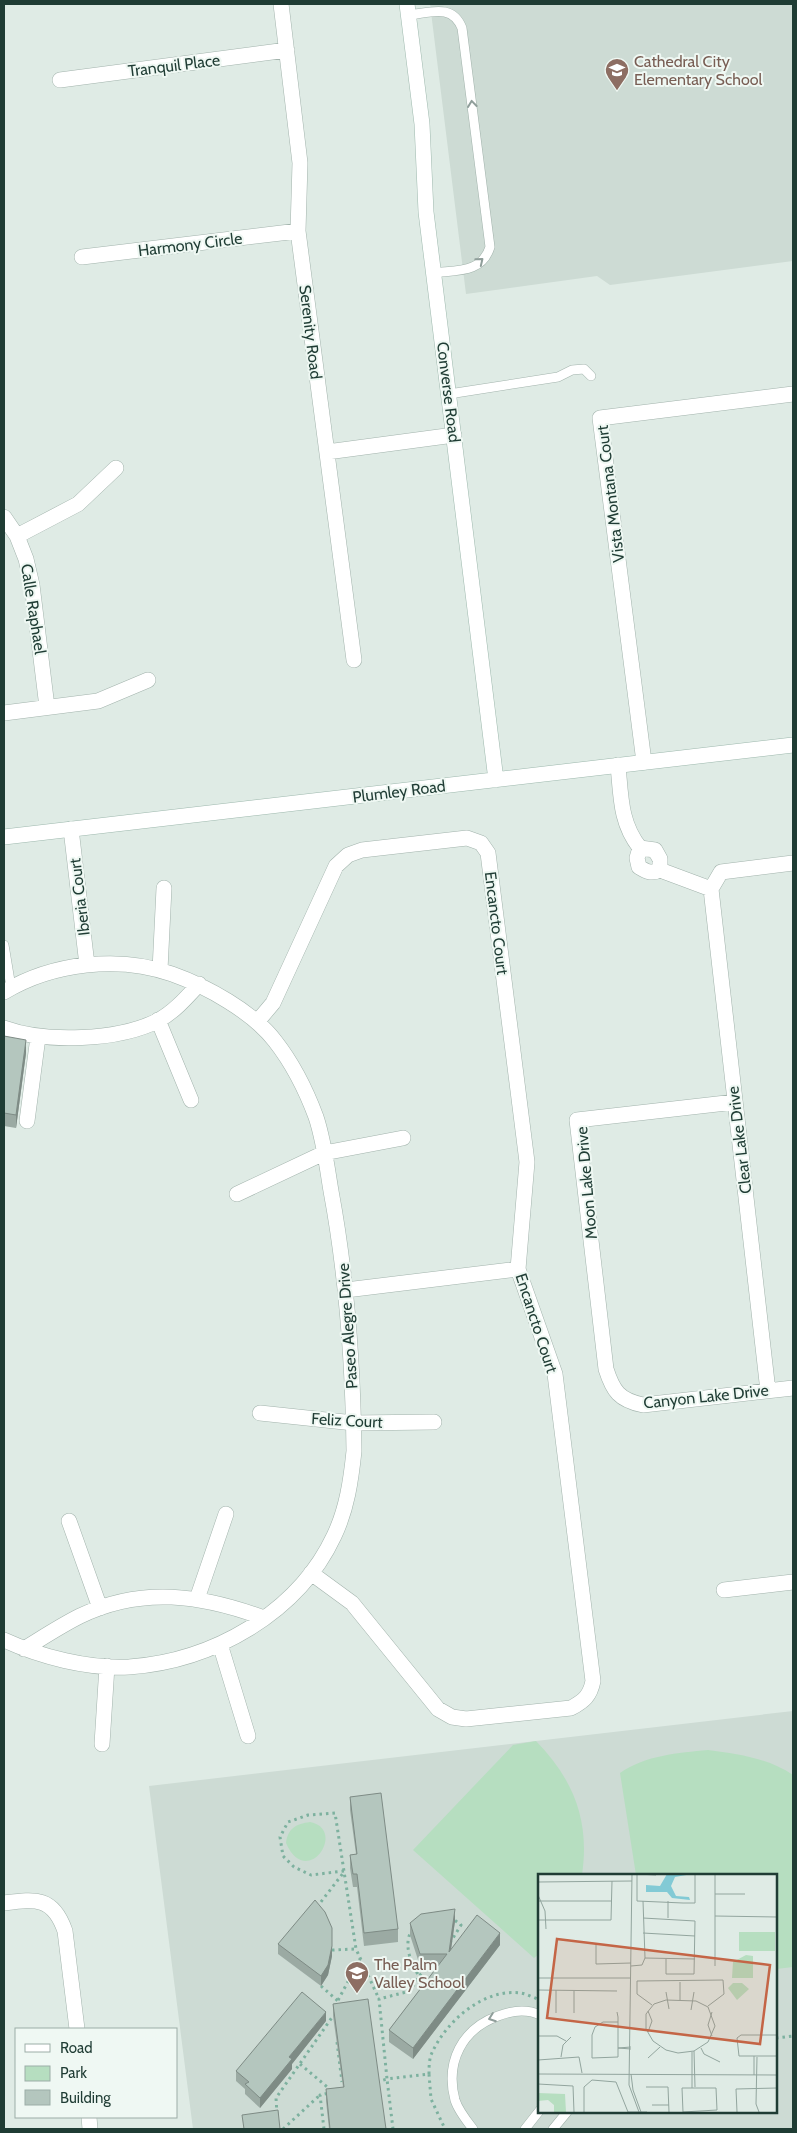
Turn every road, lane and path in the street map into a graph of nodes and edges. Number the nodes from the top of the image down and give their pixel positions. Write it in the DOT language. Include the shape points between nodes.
graph roads {
  1 [pos="282,4"];
  2 [pos="407,9"];
  3 [pos="287,50"];
  4 [pos="60,80"];
  5 [pos="298,231"];
  6 [pos="82,257"];
  7 [pos="434,273"];
  8 [pos="590,376"];
  9 [pos="449,394"];
  10 [pos="793,394"];
  11 [pos="454,435"];
  12 [pos="327,452"];
  13 [pos="116,468"];
  14 [pos="4,517"];
  15 [pos="17,536"];
  16 [pos="354,660"];
  17 [pos="148,680"];
  18 [pos="47,707"];
  19 [pos="4,712"];
  20 [pos="793,745"];
  21 [pos="644,762"];
  22 [pos="618,766"];
  23 [pos="496,780"];
  24 [pos="71,829"];
  25 [pos="4,837"];
  26 [pos="793,864"];
  27 [pos="164,888"];
  28 [pos="711,889"];
  29 [pos="4,945"];
  30 [pos="87,965"];
  31 [pos="160,970"];
  32 [pos="199,984"];
  33 [pos="8,989"];
  34 [pos="158,1020"];
  35 [pos="257,1022"];
  36 [pos="4,1028"];
  37 [pos="38,1037"];
  38 [pos="191,1100"];
  39 [pos="735,1102"];
  40 [pos="27,1120"];
  41 [pos="403,1138"];
  42 [pos="324,1153"];
  43 [pos="237,1194"];
  44 [pos="518,1269"];
  45 [pos="346,1290"];
  46 [pos="793,1388"];
  47 [pos="768,1391"];
  48 [pos="621,1397"];
  49 [pos="260,1412"];
  50 [pos="434,1422"];
  51 [pos="354,1423"];
  52 [pos="226,1514"];
  53 [pos="69,1521"];
  54 [pos="311,1573"];
  55 [pos="793,1582"];
  56 [pos="724,1590"];
  57 [pos="197,1599"];
  58 [pos="100,1608"];
  59 [pos="264,1618"];
  60 [pos="4,1640"];
  61 [pos="220,1644"];
  62 [pos="24,1649"];
  63 [pos="107,1666"];
  64 [pos="248,1736"];
  65 [pos="102,1744"];
  66 [pos="344,1871"];
  67 [pos="4,1903"];
  68 [pos="315,1910"];
  69 [pos="446,1918"];
  70 [pos="416,1925"];
  71 [pos="448,1945"];
  72 [pos="356,1949"];
  73 [pos="332,1950"];
  74 [pos="360,1958"];
  75 [pos="432,1963"];
  76 [pos="419,1976"];
  77 [pos="320,1986"];
  78 [pos="379,1999"];
  79 [pos="338,2001"];
  80 [pos="538,2014"];
  81 [pos="333,2016"];
  82 [pos="334,2025"];
  83 [pos="77,2028"];
  84 [pos="335,2034"];
  85 [pos="793,2036"];
  86 [pos="777,2038"];
  87 [pos="300,2064"];
  88 [pos="387,2080"];
  89 [pos="370,2084"];
  90 [pos="344,2089"];
  91 [pos="338,2091"];
  92 [pos="333,2092"];
  93 [pos="320,2095"];
  94 [pos="538,2113"];
  95 [pos="566,2113"];
  96 [pos="278,2120"];
  97 [pos="283,2129"];
  98 [pos="324,2129"];
  99 [pos="393,2129"];
  100 [pos="445,2129"];
  101 [pos="473,2129"];
  102 [pos="525,2129"];
  103 [pos="553,2129"];
  1 -- 3 [label="street, Serenity Road"];
  2 -- 7 [label="street, Converse Road" via="422,124 426,212"];
  7 -- 2 [label="lane, one-way" via="469,269 480,264 490,247 462,28 451,13"];
  3 -- 4 [label="street, Tranquil Place"];
  3 -- 5 [label="street, Serenity Road" via="300,163"];
  5 -- 6 [label="street, Harmony Circle"];
  5 -- 12 [label="street, Serenity Road"];
  7 -- 9 [label="street, Converse Road"];
  8 -- 9 [label="lane" via="584,369 572,370 558,377"];
  9 -- 11 [label="street, Converse Road"];
  10 -- 21 [label="street, Vista Montana Court" via="600,418"];
  11 -- 12 [label="street"];
  11 -- 23 [label="street, Converse Road"];
  12 -- 16 [label="street, Serenity Road"];
  13 -- 15 [label="street" via="78,504"];
  14 -- 15 [label="street, Calle Raphael"];
  15 -- 18 [label="street, Calle Raphael" via="32,585"];
  17 -- 18 [label="street" via="98,701"];
  18 -- 19 [label="street"];
  20 -- 21 [label="street, Plumley Road"];
  21 -- 22 [label="street, Plumley Road"];
  22 -- 23 [label="street, Plumley Road"];
  22 -- 28 [label="street" via="624,822 640,848 639,867 646,872 660,870"];
  23 -- 24 [label="street, Plumley Road"];
  24 -- 25 [label="street, Plumley Road"];
  24 -- 30 [label="street, Iberia Court"];
  26 -- 28 [label="street" via="721,872"];
  27 -- 31 [label="street"];
  28 -- 39 [label="street, Clear Lake Drive"];
  29 -- 33 [label="lane"];
  30 -- 31 [label="street, Paseo Alegre Drive" via="122,964"];
  30 -- 33 [label="street, Paseo Alegre Drive" via="54,971"];
  31 -- 32 [label="street, Paseo Alegre Drive"];
  32 -- 34 [label="street" via="176,1009"];
  32 -- 35 [label="street, Paseo Alegre Drive"];
  34 -- 37 [label="street" via="131,1030 101,1035"];
  34 -- 38 [label="street"];
  35 -- 42 [label="street, Paseo Alegre Drive" via="290,1061 302,1084 316,1119"];
  35 -- 44 [label="street, Encancto Court" via="273,1003 336,866 348,855 362,850 467,838 481,844 488,854 527,1162"];
  36 -- 37 [label="street"];
  37 -- 40 [label="street"];
  39 -- 47 [label="street, Clear Lake Drive"];
  39 -- 48 [label="street, Moon Lake Drive" via="577,1120 606,1369 611,1385"];
  41 -- 42 [label="street"];
  42 -- 43 [label="street"];
  42 -- 45 [label="street, Paseo Alegre Drive"];
  44 -- 45 [label="street"];
  44 -- 54 [label="street, Encancto Court" via="555,1374 593,1681 591,1692 584,1702 571,1708 466,1719 452,1717 438,1709 352,1603"];
  45 -- 51 [label="street, Paseo Alegre Drive"];
  46 -- 47 [label="street, Canyon Lake Drive"];
  47 -- 48 [label="street, Canyon Lake Drive" via="644,1405"];
  49 -- 51 [label="street, Feliz Court"];
  50 -- 51 [label="street, Feliz Court"];
  51 -- 54 [label="street, Paseo Alegre Drive" via="352,1478 345,1506 334,1536"];
  52 -- 57 [label="street"];
  53 -- 58 [label="street"];
  54 -- 59 [label="street, Paseo Alegre Drive" via="284,1604"];
  55 -- 56 [label="street"];
  57 -- 58 [label="street" via="159,1597 128,1600"];
  57 -- 59 [label="street" via="229,1605"];
  58 -- 62 [label="street" via="78,1617"];
  59 -- 61 [label="street, Paseo Alegre Drive"];
  60 -- 62 [label="street, Paseo Alegre Drive"];
  61 -- 63 [label="street, Paseo Alegre Drive" via="161,1662"];
  61 -- 64 [label="street"];
  62 -- 63 [label="street, Paseo Alegre Drive"];
  63 -- 65 [label="street"];
  66 -- 66 [label="path" via="335,1813 308,1815 288,1822 280,1837 282,1856 311,1875"];
  66 -- 68 [label="path"];
  66 -- 72 [label="path"];
  67 -- 83 [label="street" via="31,1900 48,1905 60,1916 65,1931"];
  69 -- 71 [label="path" via="461,1925"];
  70 -- 76 [label="path" via="409,1933 408,1949 412,1966"];
  72 -- 73 [label="path"];
  72 -- 74 [label="path"];
  74 -- 78 [label="path"];
  74 -- 79 [label="path"];
  75 -- 76 [label="path"];
  76 -- 78 [label="path" via="410,1990"];
  77 -- 79 [label="path"];
  78 -- 88 [label="path"];
  79 -- 81 [label="path"];
  80 -- 101 [label="lane, one-way" via="508,2012 485,2021 467,2034 455,2056 452,2079 455,2101"];
  81 -- 82 [label="path"];
  81 -- 87 [label="path"];
  84 -- 90 [label="path"];
  85 -- 86 [label="path"];
  87 -- 92 [label="path"];
  87 -- 96 [label="path" via="276,2098"];
  88 -- 89 [label="path"];
  88 -- 99 [label="path"];
  88 -- 100 [label="path" via="429,2074 431,2099"];
  91 -- 92 [label="path"];
  92 -- 93 [label="path"];
  93 -- 97 [label="path"];
  93 -- 98 [label="path"];
  94 -- 102 [label="lane"];
  95 -- 103 [label="lane"];
}
